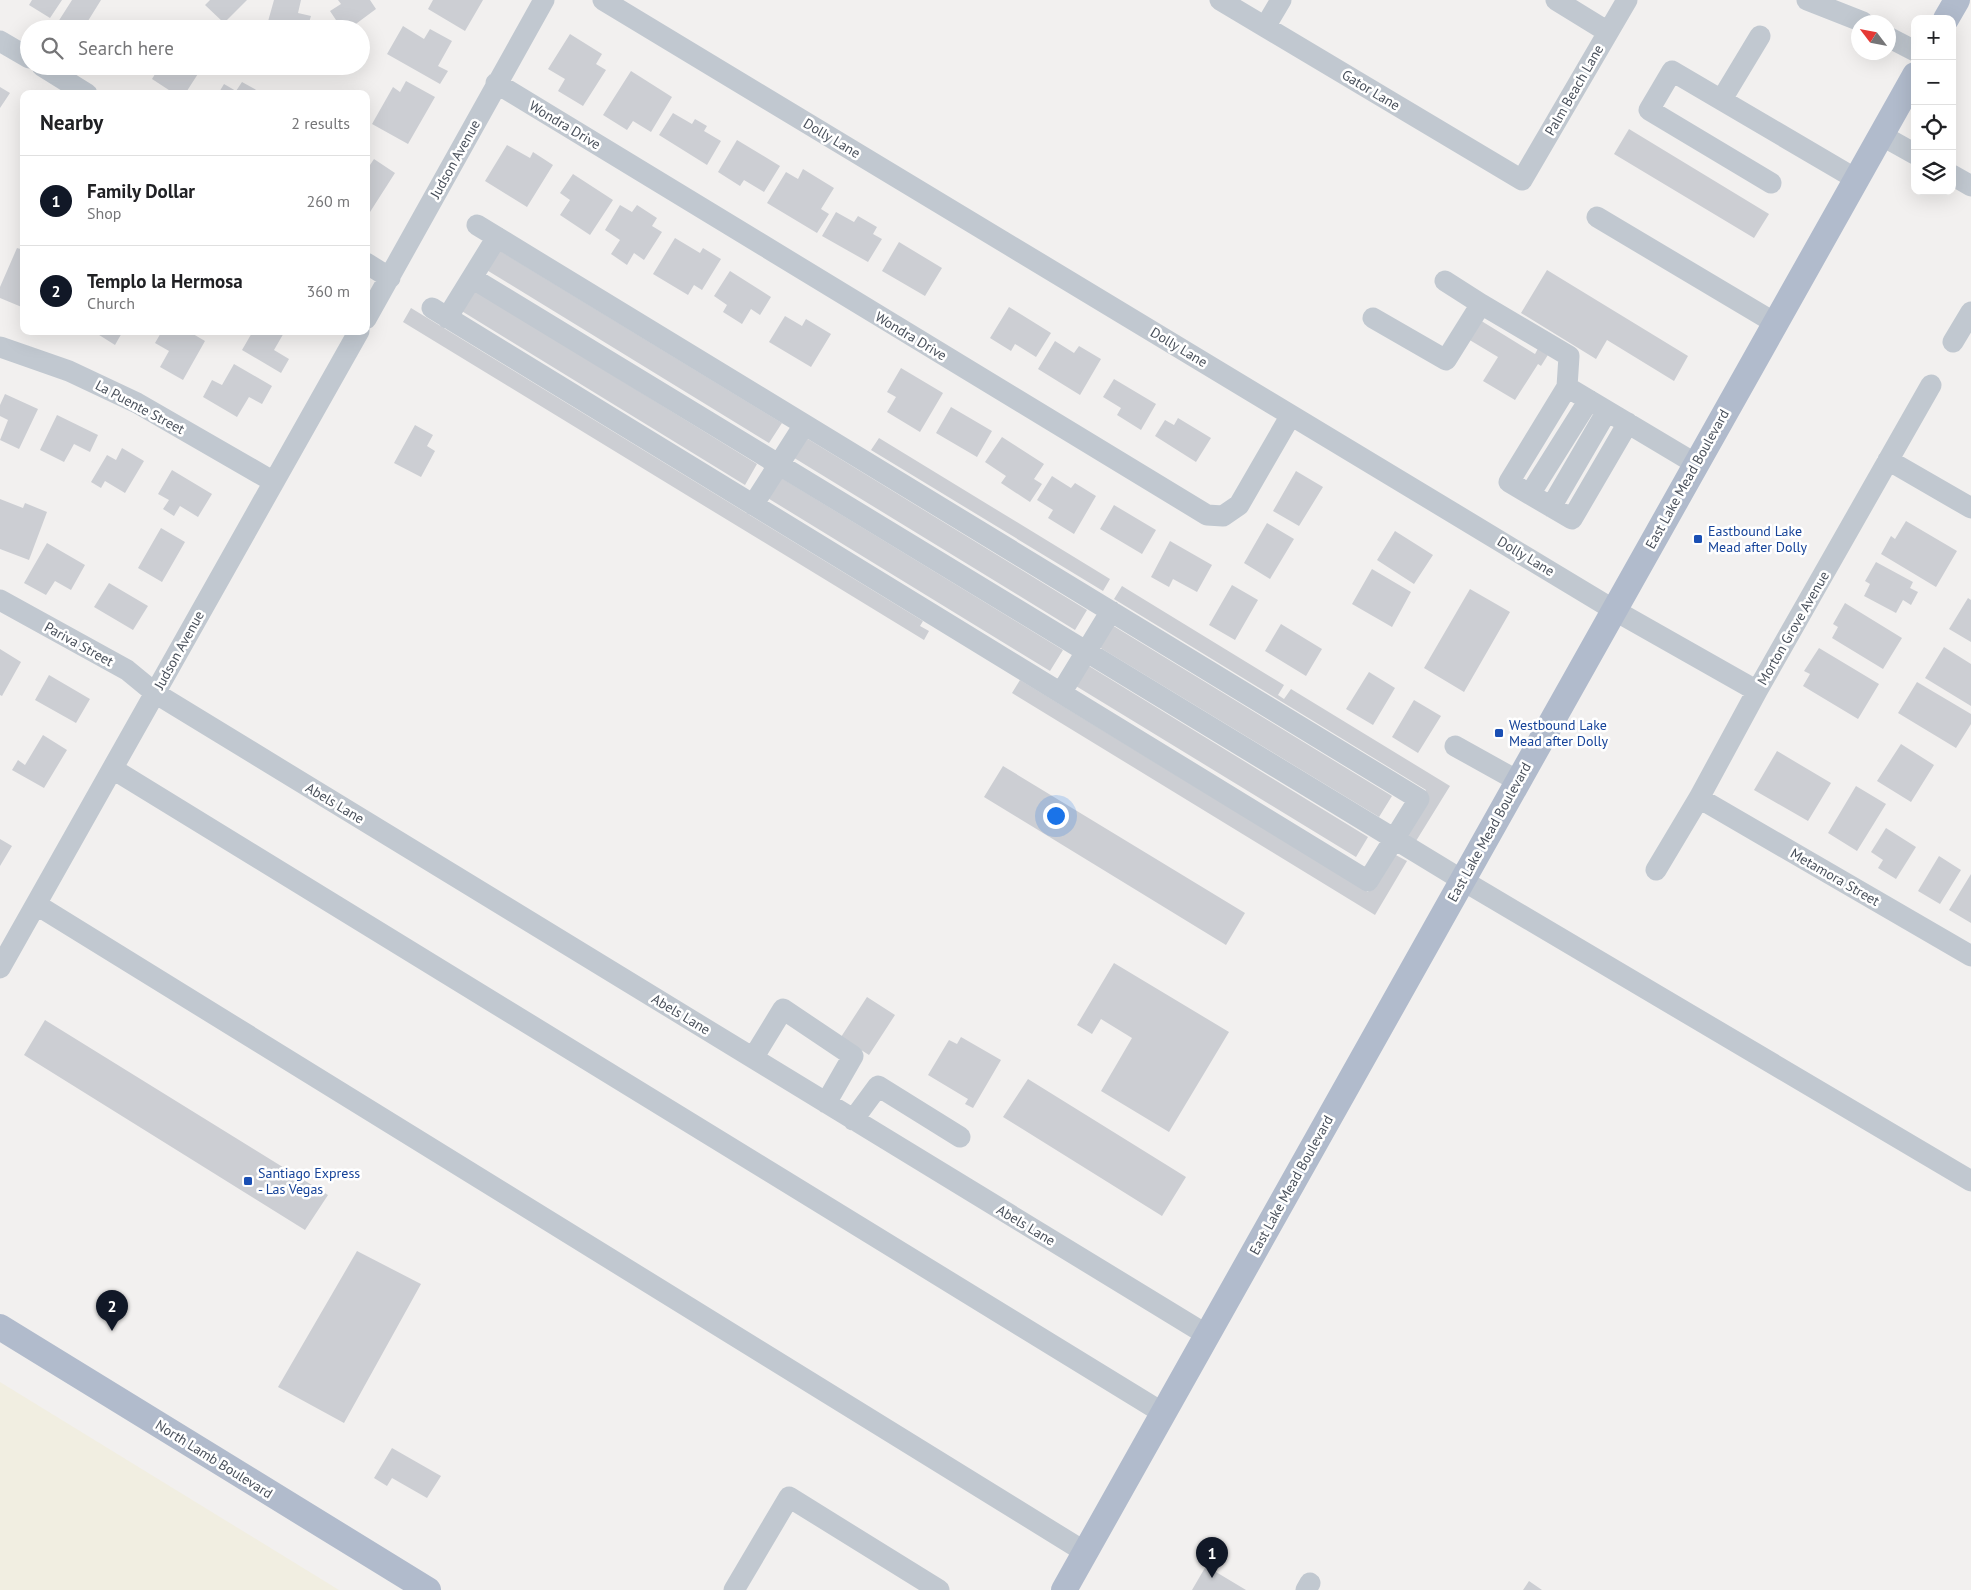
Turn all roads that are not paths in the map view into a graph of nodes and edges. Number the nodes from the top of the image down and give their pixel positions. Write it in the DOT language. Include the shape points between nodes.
graph roads {
  1 [pos="544,0"];
  2 [pos="603,0"];
  3 [pos="1220,0"];
  4 [pos="1281,0"];
  5 [pos="1556,0"];
  6 [pos="1626,0"];
  7 [pos="1807,0"];
  8 [pos="1957,0"];
  9 [pos="1948,15"];
  10 [pos="1851,17"];
  11 [pos="1265,26"];
  12 [pos="1608,32"];
  13 [pos="1760,36"];
  14 [pos="0,41"];
  15 [pos="1896,41"];
  16 [pos="1911,49"];
  17 [pos="20,53"];
  18 [pos="56,75"];
  19 [pos="1911,82"];
  20 [pos="496,84"];
  21 [pos="81,90"];
  22 [pos="1722,100"];
  23 [pos="1881,135"];
  24 [pos="1911,152"];
  25 [pos="1956,177"];
  26 [pos="1856,179"];
  27 [pos="1522,180"];
  28 [pos="1771,183"];
  29 [pos="1971,186"];
  30 [pos="1597,217"];
  31 [pos="477,225"];
  32 [pos="497,237"];
  33 [pos="370,266"];
  34 [pos="390,278"];
  35 [pos="472,278"];
  36 [pos="1445,281"];
  37 [pos="1481,304"];
  38 [pos="370,312"];
  39 [pos="1971,312"];
  40 [pos="1373,318"];
  41 [pos="1775,323"];
  42 [pos="357,335"];
  43 [pos="1953,342"];
  44 [pos="0,347"];
  45 [pos="1931,386"];
  46 [pos="1567,387"];
  47 [pos="1598,406"];
  48 [pos="1291,415"];
  49 [pos="1628,423"];
  50 [pos="804,425"];
  51 [pos="1888,460"];
  52 [pos="1696,464"];
  53 [pos="779,465"];
  54 [pos="274,482"];
  55 [pos="1530,494"];
  56 [pos="753,505"];
  57 [pos="1551,507"];
  58 [pos="1971,508"];
  59 [pos="0,600"];
  60 [pos="1614,610"];
  61 [pos="1111,611"];
  62 [pos="1086,651"];
  63 [pos="1757,691"];
  64 [pos="155,693"];
  65 [pos="1061,693"];
  66 [pos="1455,746"];
  67 [pos="114,768"];
  68 [pos="1518,780"];
  69 [pos="1699,798"];
  70 [pos="1394,838"];
  71 [pos="1656,870"];
  72 [pos="1462,880"];
  73 [pos="36,905"];
  74 [pos="1971,956"];
  75 [pos="0,968"];
  76 [pos="752,1058"];
  77 [pos="826,1103"];
  78 [pos="853,1120"];
  79 [pos="960,1137"];
  80 [pos="1971,1181"];
  81 [pos="0,1327"];
  82 [pos="1207,1335"];
  83 [pos="1163,1413"];
  84 [pos="1085,1552"];
  85 [pos="428,1590"];
  86 [pos="734,1590"];
  87 [pos="939,1590"];
  88 [pos="1064,1590"];
  1 -- 20 [label="street, Judson Avenue"];
  2 -- 48 [label="street, Dolly Lane"];
  3 -- 11 [label="street, Gator Lane"];
  4 -- 11 [label="street"];
  5 -- 12 [label="street"];
  6 -- 12 [label="street, Palm Beach Lane"];
  7 -- 10 [label="street"];
  8 -- 9 [label="main road"];
  11 -- 27 [label="street, Gator Lane"];
  12 -- 27 [label="street, Palm Beach Lane"];
  13 -- 22 [label="street"];
  14 -- 17 [label="street"];
  15 -- 16 [label="street"];
  18 -- 21 [label="street"];
  19 -- 23 [label="main road, East Lake Mead Boulevard"];
  20 -- 34 [label="street, Judson Avenue"];
  20 -- 48 [label="street, Wondra Drive" via="1207,515 1223,516 1239,504"];
  22 -- 26 [label="street"];
  22 -- 28 [label="street" via="1672,71 1649,110"];
  23 -- 24 [label="street"];
  23 -- 26 [label="main road, East Lake Mead Boulevard"];
  25 -- 29 [label="street"];
  26 -- 41 [label="main road, East Lake Mead Boulevard"];
  30 -- 41 [label="street"];
  31 -- 32 [label="street"];
  32 -- 35 [label="street"];
  32 -- 50 [label="street"];
  33 -- 34 [label="street"];
  34 -- 38 [label="street, Judson Avenue"];
  35 -- 53 [label="street"];
  35 -- 56 [label="street" via="440,313"];
  36 -- 37 [label="street"];
  37 -- 40 [label="street" via="1446,360"];
  37 -- 46 [label="street" via="1569,356"];
  39 -- 43 [label="street"];
  41 -- 52 [label="main road, East Lake Mead Boulevard"];
  42 -- 54 [label="street, Judson Avenue"];
  44 -- 54 [label="street, La Puente Street" via="69,371 137,403"];
  45 -- 51 [label="street, Morton Grove Avenue"];
  46 -- 47 [label="street"];
  46 -- 55 [label="street" via="1509,482"];
  47 -- 49 [label="street"];
  47 -- 55 [label="street"];
  47 -- 57 [label="street"];
  48 -- 60 [label="street, Dolly Lane"];
  49 -- 52 [label="street"];
  49 -- 57 [label="street" via="1572,519"];
  50 -- 53 [label="street"];
  50 -- 61 [label="street"];
  51 -- 58 [label="street"];
  51 -- 63 [label="street, Morton Grove Avenue"];
  52 -- 60 [label="main road, East Lake Mead Boulevard"];
  53 -- 56 [label="street"];
  53 -- 62 [label="street"];
  54 -- 64 [label="street, Judson Avenue"];
  55 -- 57 [label="street"];
  56 -- 65 [label="street"];
  59 -- 64 [label="street, Pariva Street" via="127,670"];
  60 -- 63 [label="street, Dolly Lane"];
  60 -- 68 [label="main road, East Lake Mead Boulevard"];
  61 -- 62 [label="street"];
  61 -- 70 [label="street" via="1419,799"];
  62 -- 65 [label="street"];
  62 -- 70 [label="street"];
  63 -- 69 [label="street, Morton Grove Avenue"];
  64 -- 67 [label="street, Judson Avenue"];
  64 -- 76 [label="street, Abels Lane"];
  65 -- 70 [label="street" via="1368,881"];
  66 -- 68 [label="street"];
  67 -- 73 [label="street, Judson Avenue"];
  67 -- 83 [label="street"];
  68 -- 72 [label="main road, East Lake Mead Boulevard"];
  69 -- 71 [label="street, Morton Grove Avenue"];
  69 -- 74 [label="street, Metamora Street"];
  70 -- 72 [label="street"];
  72 -- 80 [label="street"];
  72 -- 82 [label="main road, East Lake Mead Boulevard"];
  73 -- 75 [label="street, Judson Avenue"];
  73 -- 84 [label="street"];
  76 -- 77 [label="street, Abels Lane"];
  76 -- 77 [label="street" via="783,1010 853,1056"];
  77 -- 78 [label="street, Abels Lane"];
  78 -- 79 [label="street" via="878,1086"];
  78 -- 82 [label="street, Abels Lane"];
  81 -- 85 [label="main road, North Lamb Boulevard"];
  82 -- 83 [label="main road, East Lake Mead Boulevard"];
  83 -- 84 [label="main road, East Lake Mead Boulevard"];
  84 -- 88 [label="main road, East Lake Mead Boulevard"];
  86 -- 87 [label="street" via="789,1497"];
}
